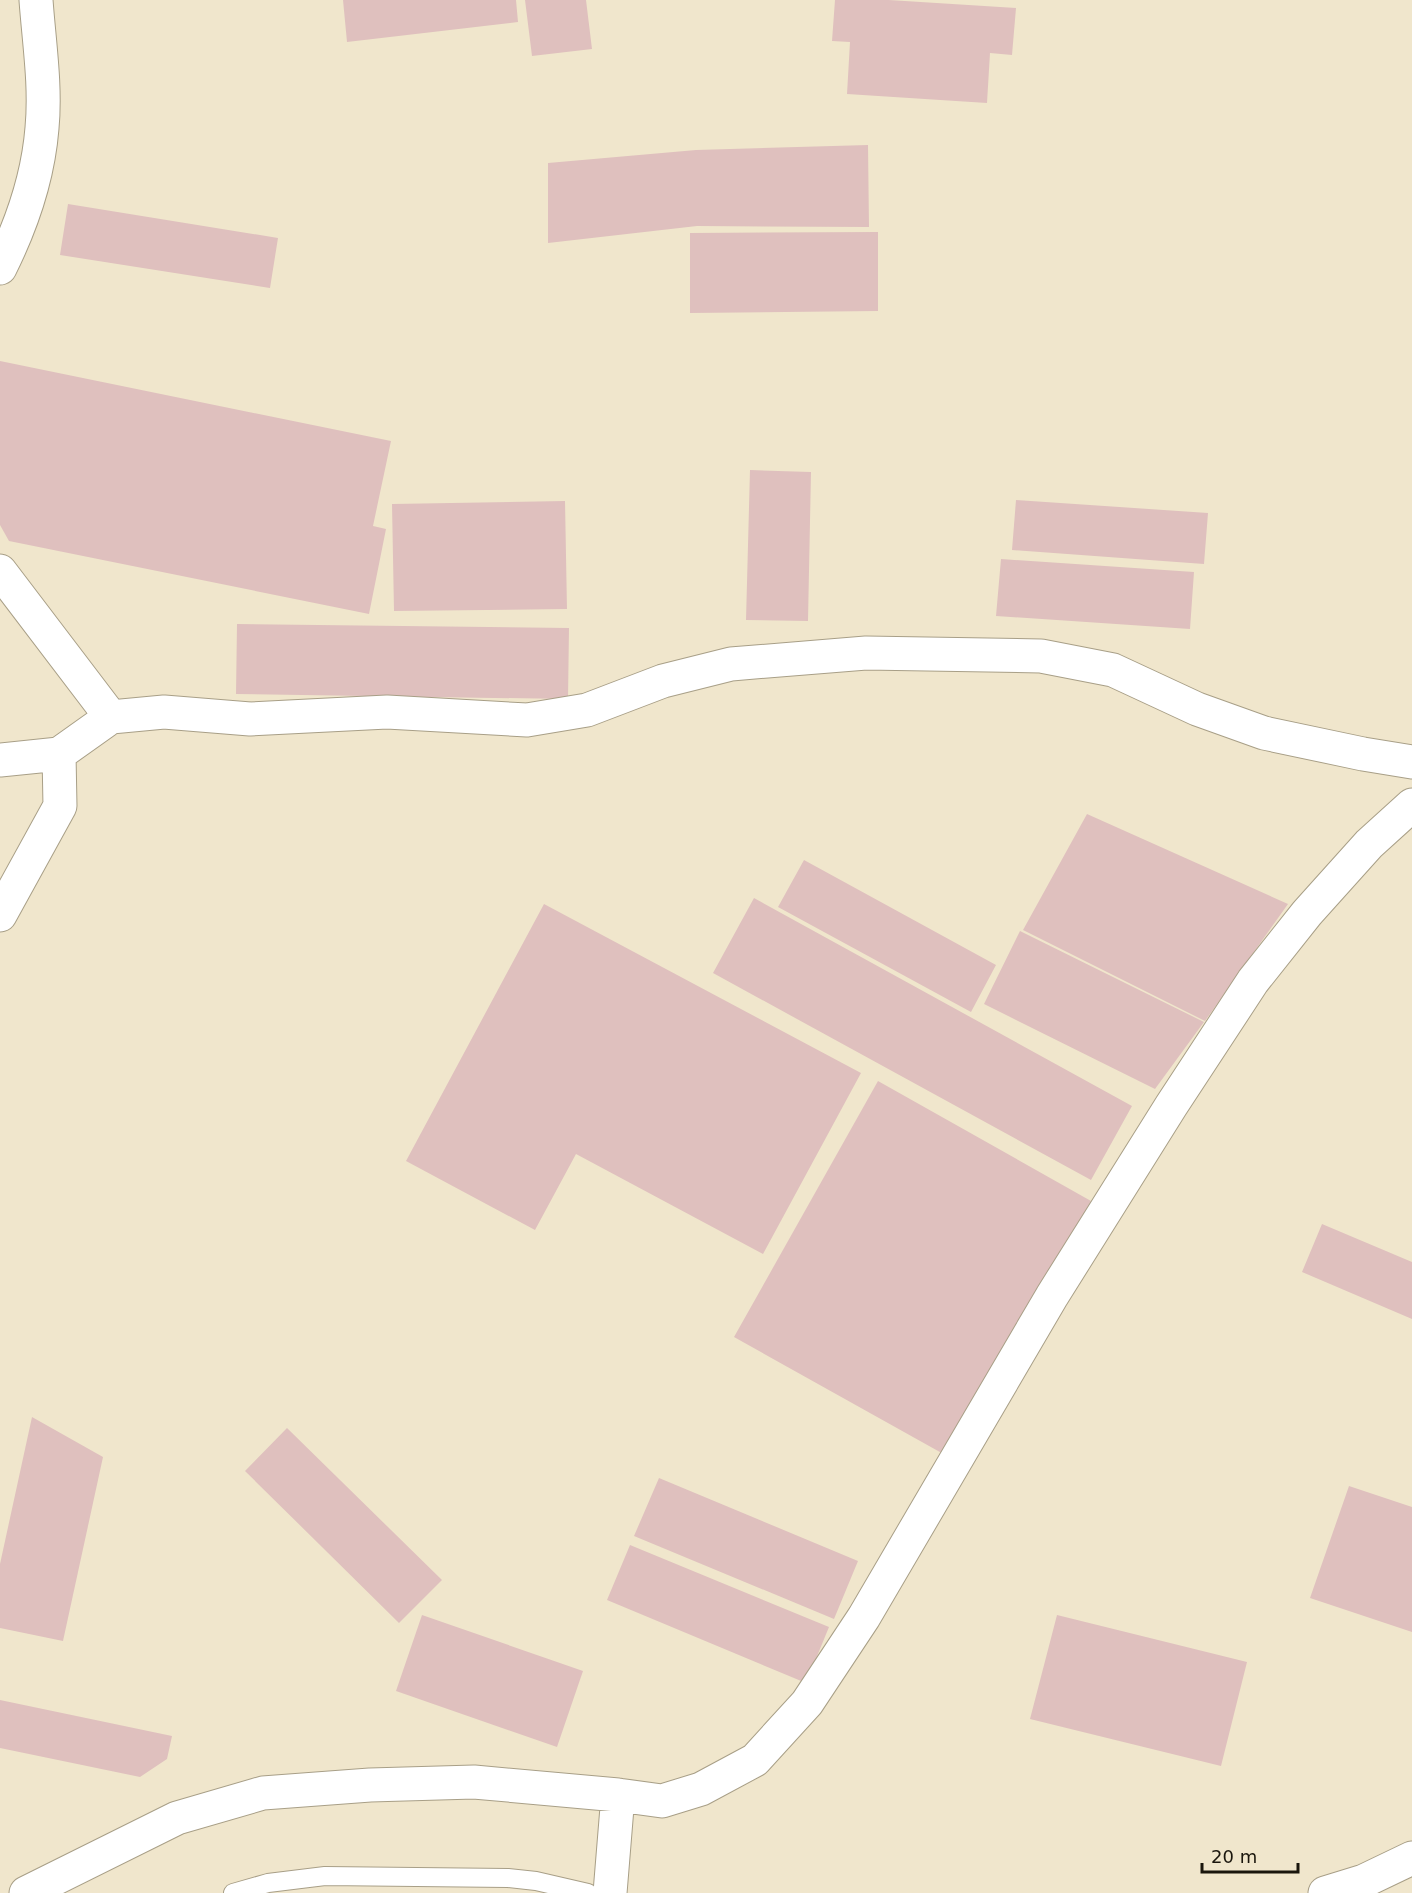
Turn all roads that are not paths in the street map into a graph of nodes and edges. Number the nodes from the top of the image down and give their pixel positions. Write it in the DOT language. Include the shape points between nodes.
graph roads {
  1 [pos="36,0"];
  2 [pos="0,268"];
  3 [pos="0,571"];
  4 [pos="111,717"];
  5 [pos="59,754"];
  6 [pos="0,760"];
  7 [pos="1412,762"];
  8 [pos="1412,805"];
  9 [pos="0,915"];
  10 [pos="618,1795"];
  11 [pos="1412,1858"];
  12 [pos="611,1879"];
  13 [pos="26,1893"];
  14 [pos="232,1893"];
  15 [pos="588,1893"];
  16 [pos="1325,1893"];
  1 -- 2 [label="street" via="42,95 40,146 27,206"];
  3 -- 4 [label="street"];
  4 -- 5 [label="street"];
  4 -- 7 [label="street" via="164,712 250,719 387,712 527,720 587,710 663,681 731,664 866,653 1041,656 1113,670 1197,709 1264,733"];
  5 -- 6 [label="street"];
  5 -- 9 [label="street" via="60,806"];
  8 -- 10 [label="street" via="1315,904 1253,981 1059,1286 864,1617 807,1702 755,1760 701,1789 662,1801"];
  10 -- 12 [label="street"];
  10 -- 13 [label="street" via="474,1782 263,1793 177,1818"];
  11 -- 16 [label="street" via="1364,1881"];
  14 -- 15 [label="lane" via="296,1879 334,1876 508,1878"];
}
